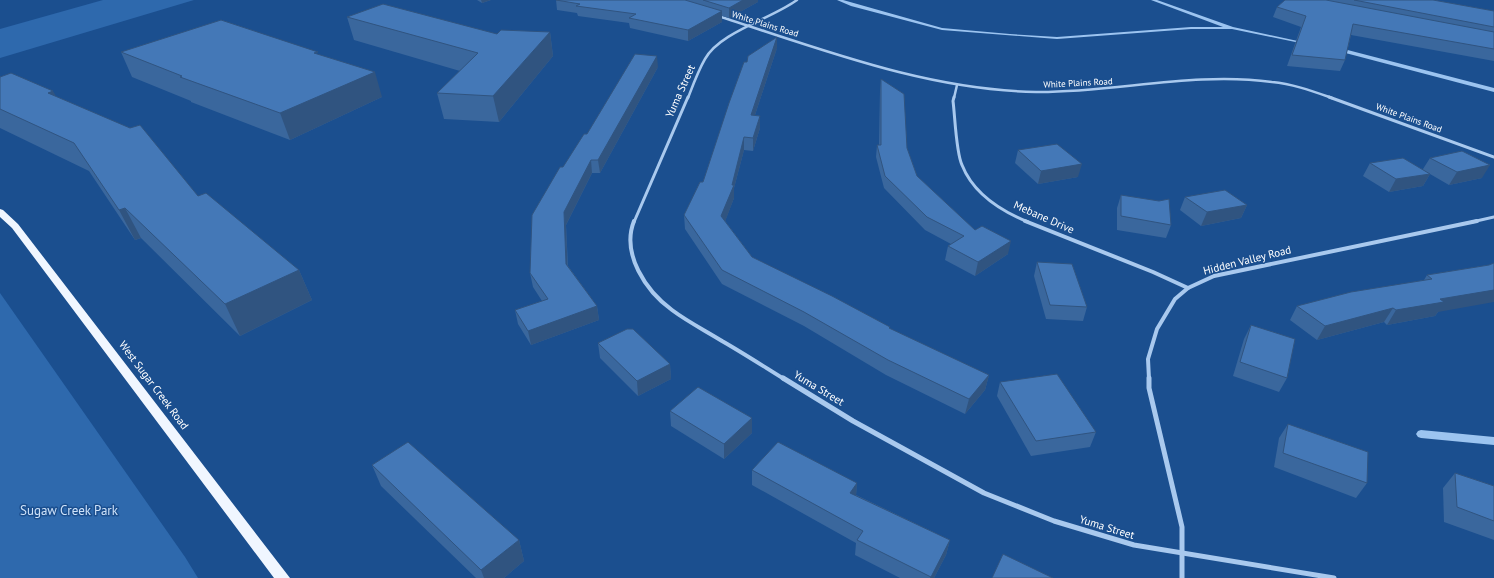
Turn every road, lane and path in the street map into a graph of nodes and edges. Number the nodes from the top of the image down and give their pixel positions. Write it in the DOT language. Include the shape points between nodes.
graph roads {
  1 [pos="797,0"];
  2 [pos="710,14"];
  3 [pos="749,26"];
  4 [pos="957,85"];
  5 [pos="1494,156"];
  6 [pos="0,212"];
  7 [pos="1494,217"];
  8 [pos="1188,288"];
  9 [pos="1182,554"];
  10 [pos="283,578"];
  11 [pos="1182,578"];
  12 [pos="1334,578"];
  1 -- 3 [label="street, Yuma Street"];
  2 -- 3 [label="street, White Plains Road"];
  3 -- 4 [label="street, White Plains Road" via="892,71"];
  3 -- 9 [label="street, Yuma Street" via="714,47 705,58 633,223 630,239 633,260 651,291 672,310 853,421 984,493 1054,521 1134,545"];
  4 -- 5 [label="street, White Plains Road" via="997,90 1052,92 1232,78 1274,81 1306,88"];
  4 -- 8 [label="street, Mebane Drive" via="953,101 961,164 974,187 1016,217"];
  6 -- 10 [label="main road, West Sugar Creek Road" via="15,226"];
  7 -- 8 [label="street, Hidden Valley Road" via="1214,276"];
  8 -- 9 [label="street, Hidden Valley Road" via="1176,299 1158,329 1148,359 1150,388 1182,527"];
  9 -- 11 [label="street, Hidden Valley Road"];
  9 -- 12 [label="street, Yuma Street"];
}
